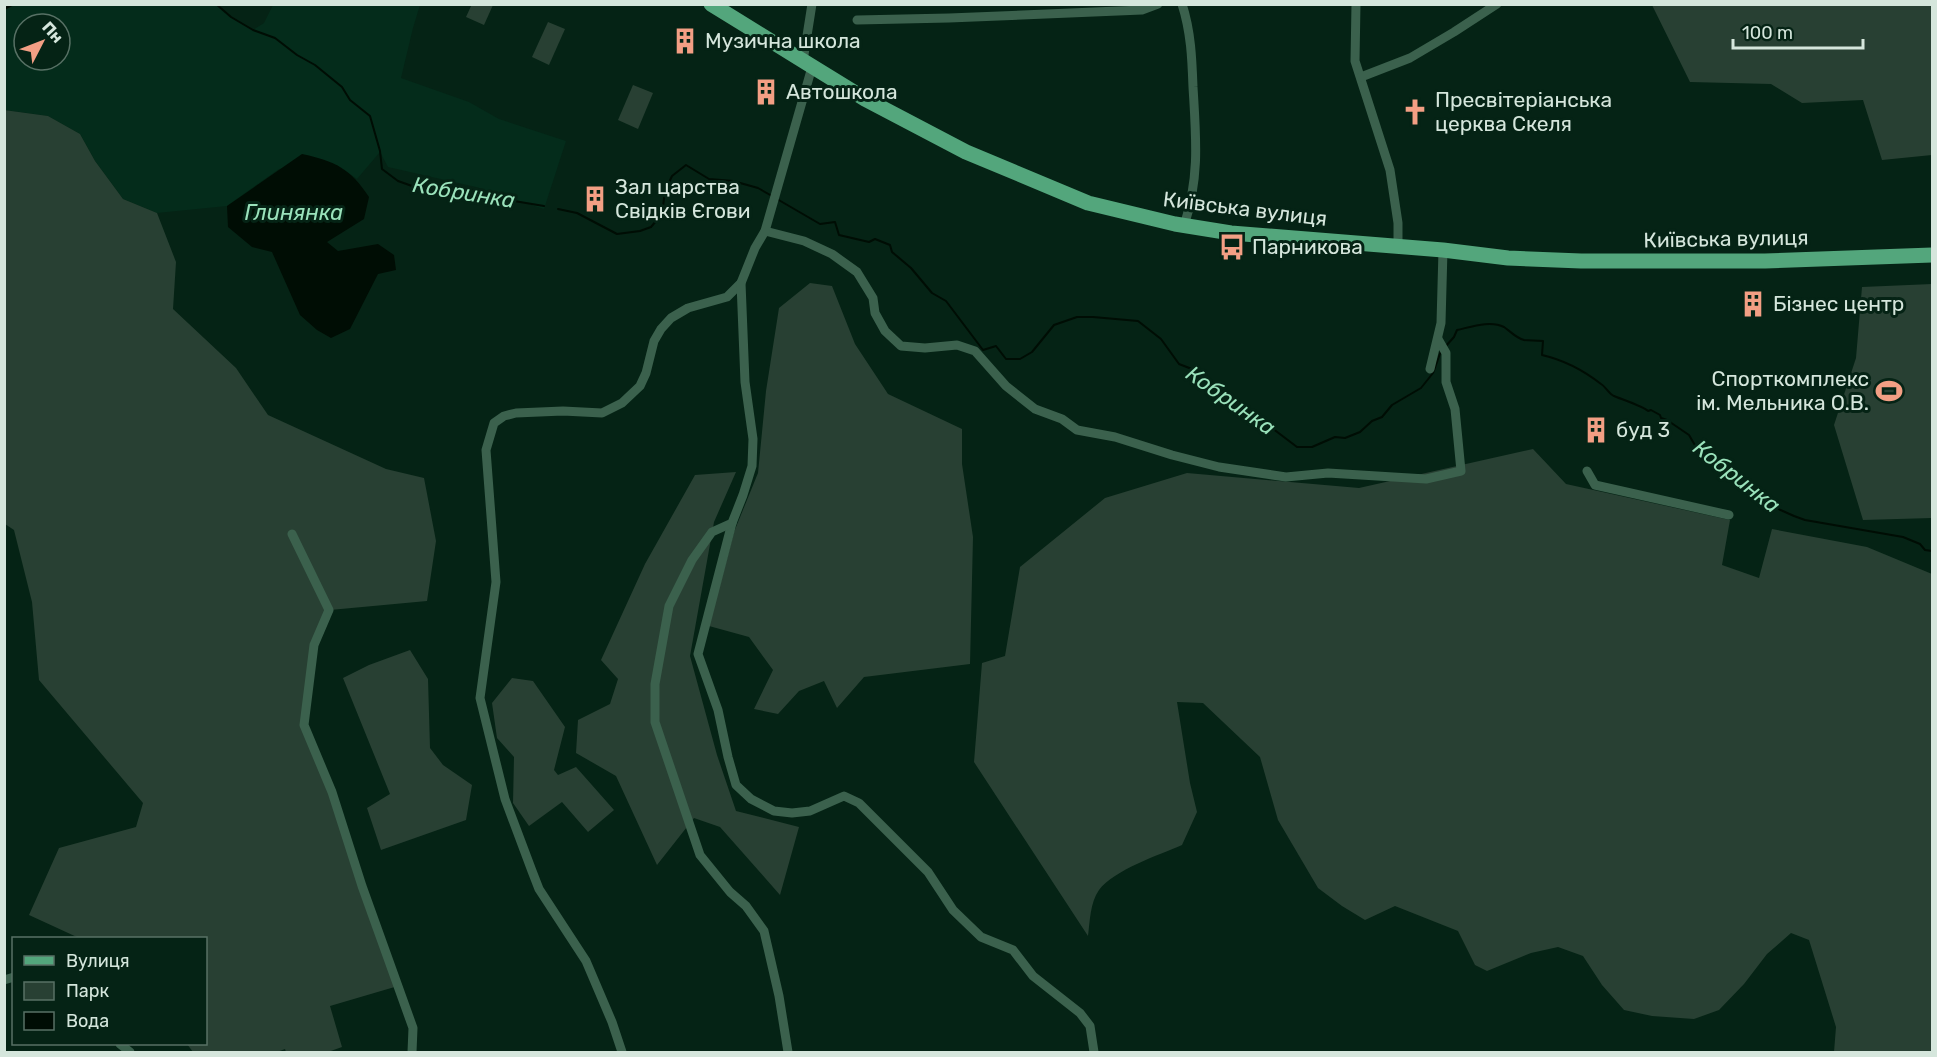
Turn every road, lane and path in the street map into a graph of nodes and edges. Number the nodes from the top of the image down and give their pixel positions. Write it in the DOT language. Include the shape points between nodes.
graph roads {
  1 [pos="711,4"];
  2 [pos="812,4"];
  3 [pos="1158,4"];
  4 [pos="1182,4"];
  5 [pos="1356,4"];
  6 [pos="1497,4"];
  7 [pos="1485,8"];
  8 [pos="858,20"];
  9 [pos="807,64"];
  10 [pos="1361,77"];
  11 [pos="1184,226"];
  12 [pos="765,231"];
  13 [pos="1398,246"];
  14 [pos="1443,249"];
  15 [pos="1932,255"];
  16 [pos="741,283"];
  17 [pos="1442,346"];
  18 [pos="1430,369"];
  19 [pos="1587,471"];
  20 [pos="1729,515"];
  21 [pos="732,523"];
  22 [pos="292,534"];
  23 [pos="412,1053"];
  24 [pos="622,1053"];
  25 [pos="788,1053"];
  26 [pos="1094,1053"];
  1 -- 9 [label="main road, Київська вулиця"];
  2 -- 9 [label="street"];
  3 -- 8 [label="street" via="1142,10"];
  4 -- 11 [label="street" via="1192,46 1196,134 1196,170"];
  5 -- 10 [label="street" via="1355,61"];
  6 -- 7 [label="street"];
  7 -- 10 [label="street" via="1410,58"];
  9 -- 11 [label="main road, Київська вулиця" via="927,133 1041,185 1088,203"];
  9 -- 12 [label="street"];
  10 -- 13 [label="street" via="1390,170"];
  11 -- 13 [label="main road, Київська вулиця"];
  12 -- 16 [label="street"];
  12 -- 17 [label="street" via="804,241 857,272 873,298 875,313 885,331 901,346 957,345 975,351 1005,386 1035,409 1062,419 1077,430 1115,436 1219,467 1286,477 1328,473 1426,478 1461,471 1455,409 1446,382"];
  13 -- 14 [label="main road, Київська вулиця"];
  14 -- 15 [label="main road, Київська вулиця" via="1508,258 1581,261 1765,261"];
  14 -- 17 [label="street"];
  16 -- 21 [label="street" via="752,466"];
  16 -- 24 [label="street" via="727,297 688,308 671,318 654,340 640,386 622,403 602,413 527,412 504,416 494,423 486,450 496,582 480,698 505,799 535,880 586,961"];
  17 -- 18 [label="street"];
  19 -- 20 [label="street" via="1595,485"];
  21 -- 25 [label="street" via="712,532 692,560 669,606 655,684 655,722 700,855 764,931"];
  21 -- 26 [label="street" via="698,654 718,710 736,785 751,799 774,811 810,811 844,796 859,803 928,872 954,910 981,937 1012,950 1033,976 1080,1013 1090,1026"];
  22 -- 23 [label="street" via="329,610 314,645 304,725 332,792 413,1028"];
}
